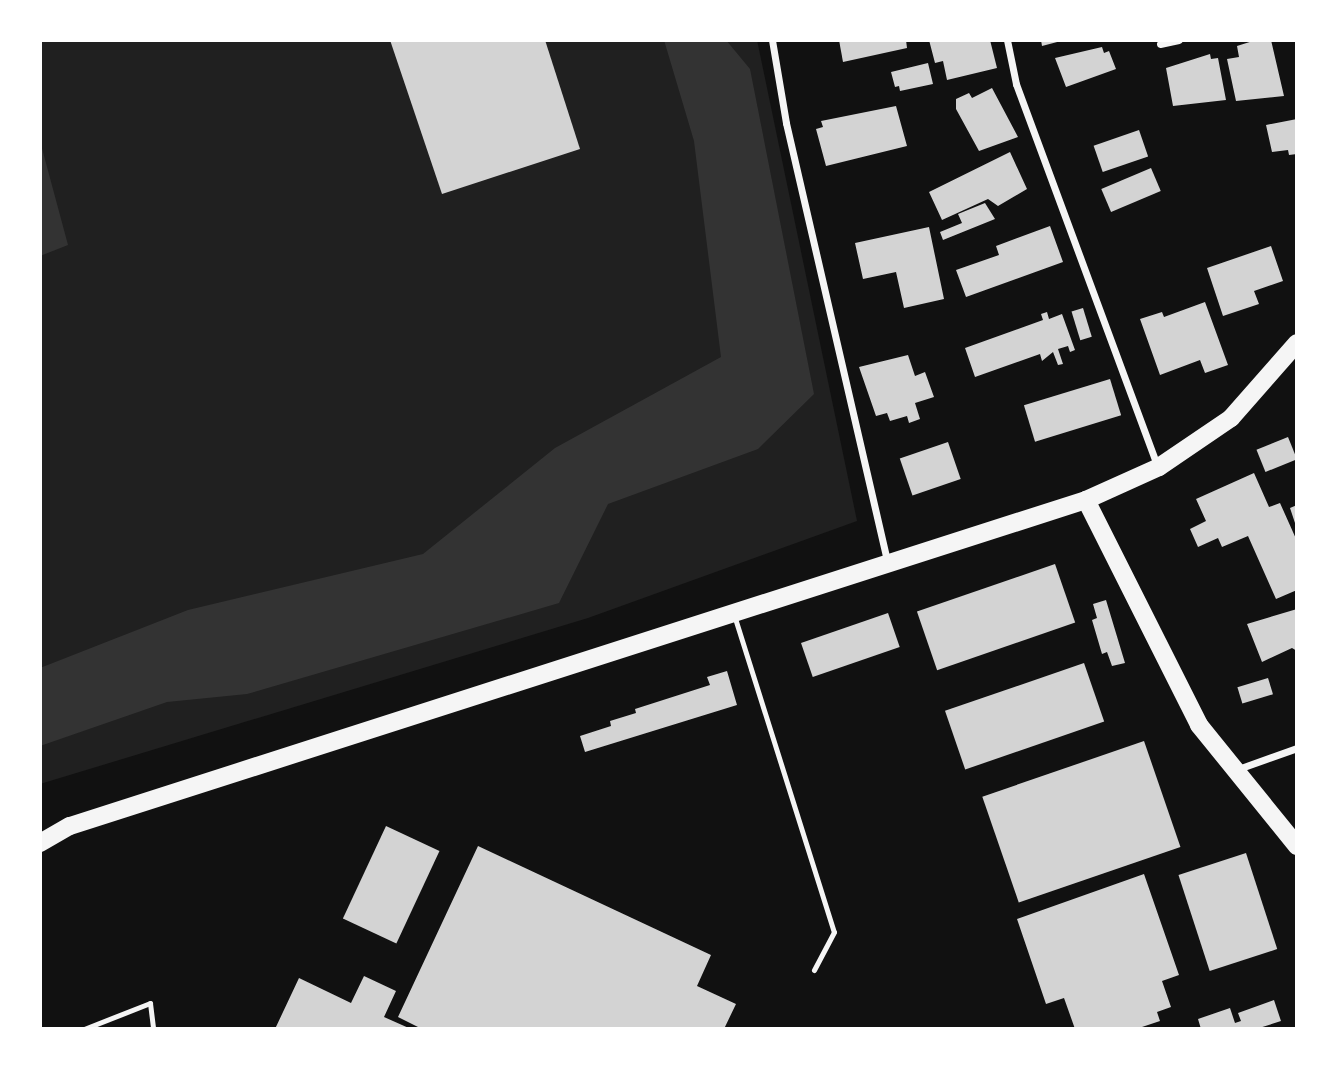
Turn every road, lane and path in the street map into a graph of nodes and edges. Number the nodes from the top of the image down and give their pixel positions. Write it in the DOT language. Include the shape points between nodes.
graph roads {
  1 [pos="772,40"];
  2 [pos="1007,40"];
  3 [pos="1180,40"];
  4 [pos="1160,44"];
  5 [pos="1297,343"];
  6 [pos="1159,467"];
  7 [pos="1086,500"];
  8 [pos="888,564"];
  9 [pos="733,612"];
  10 [pos="1297,748"];
  11 [pos="1235,769"];
  12 [pos="40,843"];
  13 [pos="1297,846"];
  14 [pos="814,970"];
  15 [pos="84,1029"];
  16 [pos="153,1029"];
  1 -- 8 [label="street" via="789,137"];
  2 -- 6 [label="street" via="1016,84"];
  3 -- 4 [label="street"];
  5 -- 6 [label="main road" via="1231,418"];
  6 -- 7 [label="main road"];
  7 -- 8 [label="main road"];
  7 -- 11 [label="main road" via="1199,724"];
  8 -- 9 [label="main road"];
  9 -- 12 [label="main road" via="71,827"];
  9 -- 14 [label="lane" via="834,932"];
  10 -- 11 [label="street"];
  11 -- 13 [label="main road"];
  15 -- 16 [label="lane" via="150,1003"];
}
